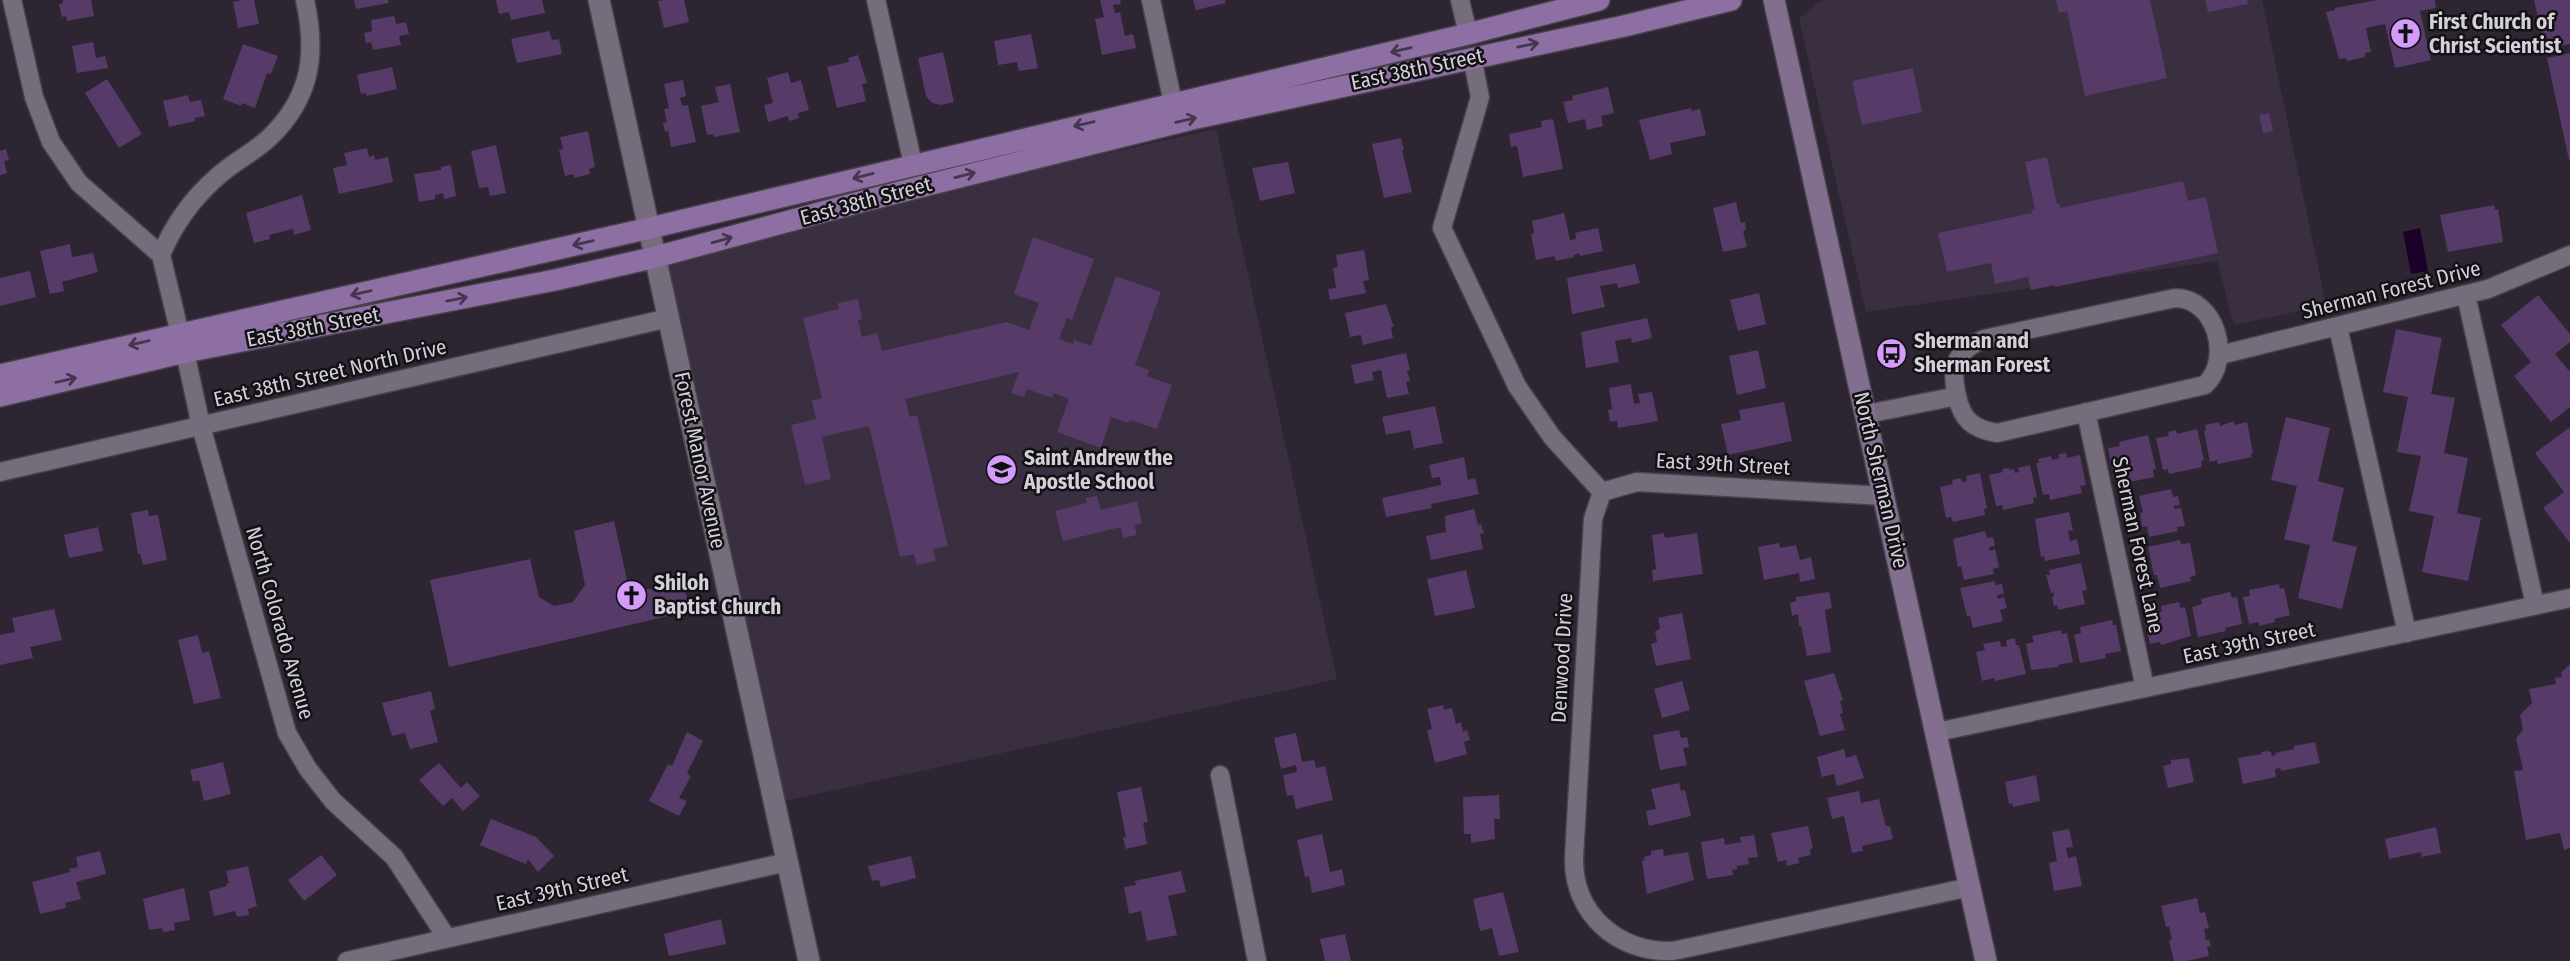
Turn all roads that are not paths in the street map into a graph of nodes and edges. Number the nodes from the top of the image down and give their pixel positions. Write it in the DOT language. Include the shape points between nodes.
graph roads {
  1 [pos="12,0"];
  2 [pos="305,0"];
  3 [pos="599,0"];
  4 [pos="876,0"];
  5 [pos="1151,0"];
  6 [pos="1460,0"];
  7 [pos="1599,0"];
  8 [pos="1731,0"];
  9 [pos="1774,0"];
  10 [pos="1468,34"];
  11 [pos="1472,57"];
  12 [pos="1173,103"];
  13 [pos="913,164"];
  14 [pos="650,228"];
  15 [pos="161,255"];
  16 [pos="2570,255"];
  17 [pos="656,257"];
  18 [pos="2466,295"];
  19 [pos="669,318"];
  20 [pos="2338,327"];
  21 [pos="182,343"];
  22 [pos="2220,355"];
  23 [pos="0,375"];
  24 [pos="0,396"];
  25 [pos="1957,396"];
  26 [pos="2085,412"];
  27 [pos="1867,414"];
  28 [pos="201,426"];
  29 [pos="0,472"];
  30 [pos="1602,492"];
  31 [pos="1885,496"];
  32 [pos="2570,598"];
  33 [pos="2535,606"];
  34 [pos="2407,633"];
  35 [pos="2145,688"];
  36 [pos="1937,732"];
  37 [pos="1220,775"];
  38 [pos="787,862"];
  39 [pos="1970,887"];
  40 [pos="447,938"];
  41 [pos="347,961"];
  42 [pos="809,961"];
  43 [pos="1257,961"];
  44 [pos="1986,961"];
  1 -- 15 [label="street" via="34,97 55,149 87,191"];
  2 -- 15 [label="street" via="311,52 297,103 270,137 196,198"];
  3 -- 14 [label="street, Forest Manor Avenue"];
  4 -- 13 [label="street"];
  5 -- 12 [label="street"];
  6 -- 10 [label="street"];
  7 -- 10 [label="main road, East 38th Street"];
  11 -- 8 [label="main road, East 38th Street, one-way"];
  9 -- 27 [label="main road, North Sherman Drive"];
  10 -- 12 [label="main road, East 38th Street, one-way"];
  17 -- 11 [label="main road, East 38th Street, one-way" via="1034,157"];
  11 -- 30 [label="street" via="1480,97 1442,228 1517,386 1552,437"];
  12 -- 13 [label="main road, East 38th Street, one-way"];
  13 -- 14 [label="main road, East 38th Street, one-way"];
  14 -- 17 [label="street, Forest Manor Avenue"];
  14 -- 21 [label="main road, East 38th Street, one-way"];
  15 -- 21 [label="street, North Colorado Avenue"];
  16 -- 18 [label="street, Sherman Forest Drive"];
  17 -- 19 [label="street, Forest Manor Avenue"];
  21 -- 17 [label="main road, East 38th Street, one-way" via="555,280"];
  18 -- 20 [label="street, Sherman Forest Drive"];
  18 -- 33 [label="street"];
  19 -- 28 [label="street, East 38th Street North Drive"];
  19 -- 38 [label="street, Forest Manor Avenue"];
  20 -- 22 [label="street, Sherman Forest Drive"];
  20 -- 34 [label="street"];
  21 -- 23 [label="main road, East 38th Street, one-way"];
  24 -- 21 [label="main road, East 38th Street, one-way"];
  21 -- 28 [label="street, North Colorado Avenue"];
  22 -- 25 [label="street" via="2215,329 2203,309 2193,301 2175,298 1984,339 1971,345 1955,367 1952,375"];
  22 -- 26 [label="street" via="2214,375 2205,385"];
  25 -- 26 [label="street" via="1964,418 1983,431 1997,433"];
  25 -- 27 [label="street"];
  26 -- 35 [label="street, Sherman Forest Lane"];
  27 -- 31 [label="main road, North Sherman Drive"];
  28 -- 29 [label="street, East 38th Street North Drive"];
  28 -- 40 [label="street, North Colorado Avenue" via="287,733 307,769 333,801 394,857"];
  30 -- 31 [label="street, East 39th Street" via="1637,482"];
  30 -- 39 [label="street, Denwood Drive" via="1593,519 1574,858 1579,892 1592,917 1628,944 1673,951"];
  31 -- 36 [label="main road, North Sherman Drive"];
  32 -- 33 [label="street, East 39th Street"];
  33 -- 34 [label="street, East 39th Street"];
  34 -- 35 [label="street, East 39th Street"];
  35 -- 36 [label="street, East 39th Street"];
  36 -- 39 [label="main road, North Sherman Drive"];
  37 -- 43 [label="street"];
  38 -- 40 [label="street, East 39th Street"];
  38 -- 42 [label="street, Forest Manor Avenue"];
  39 -- 44 [label="main road, North Sherman Drive"];
  40 -- 41 [label="street, East 39th Street"];
}
